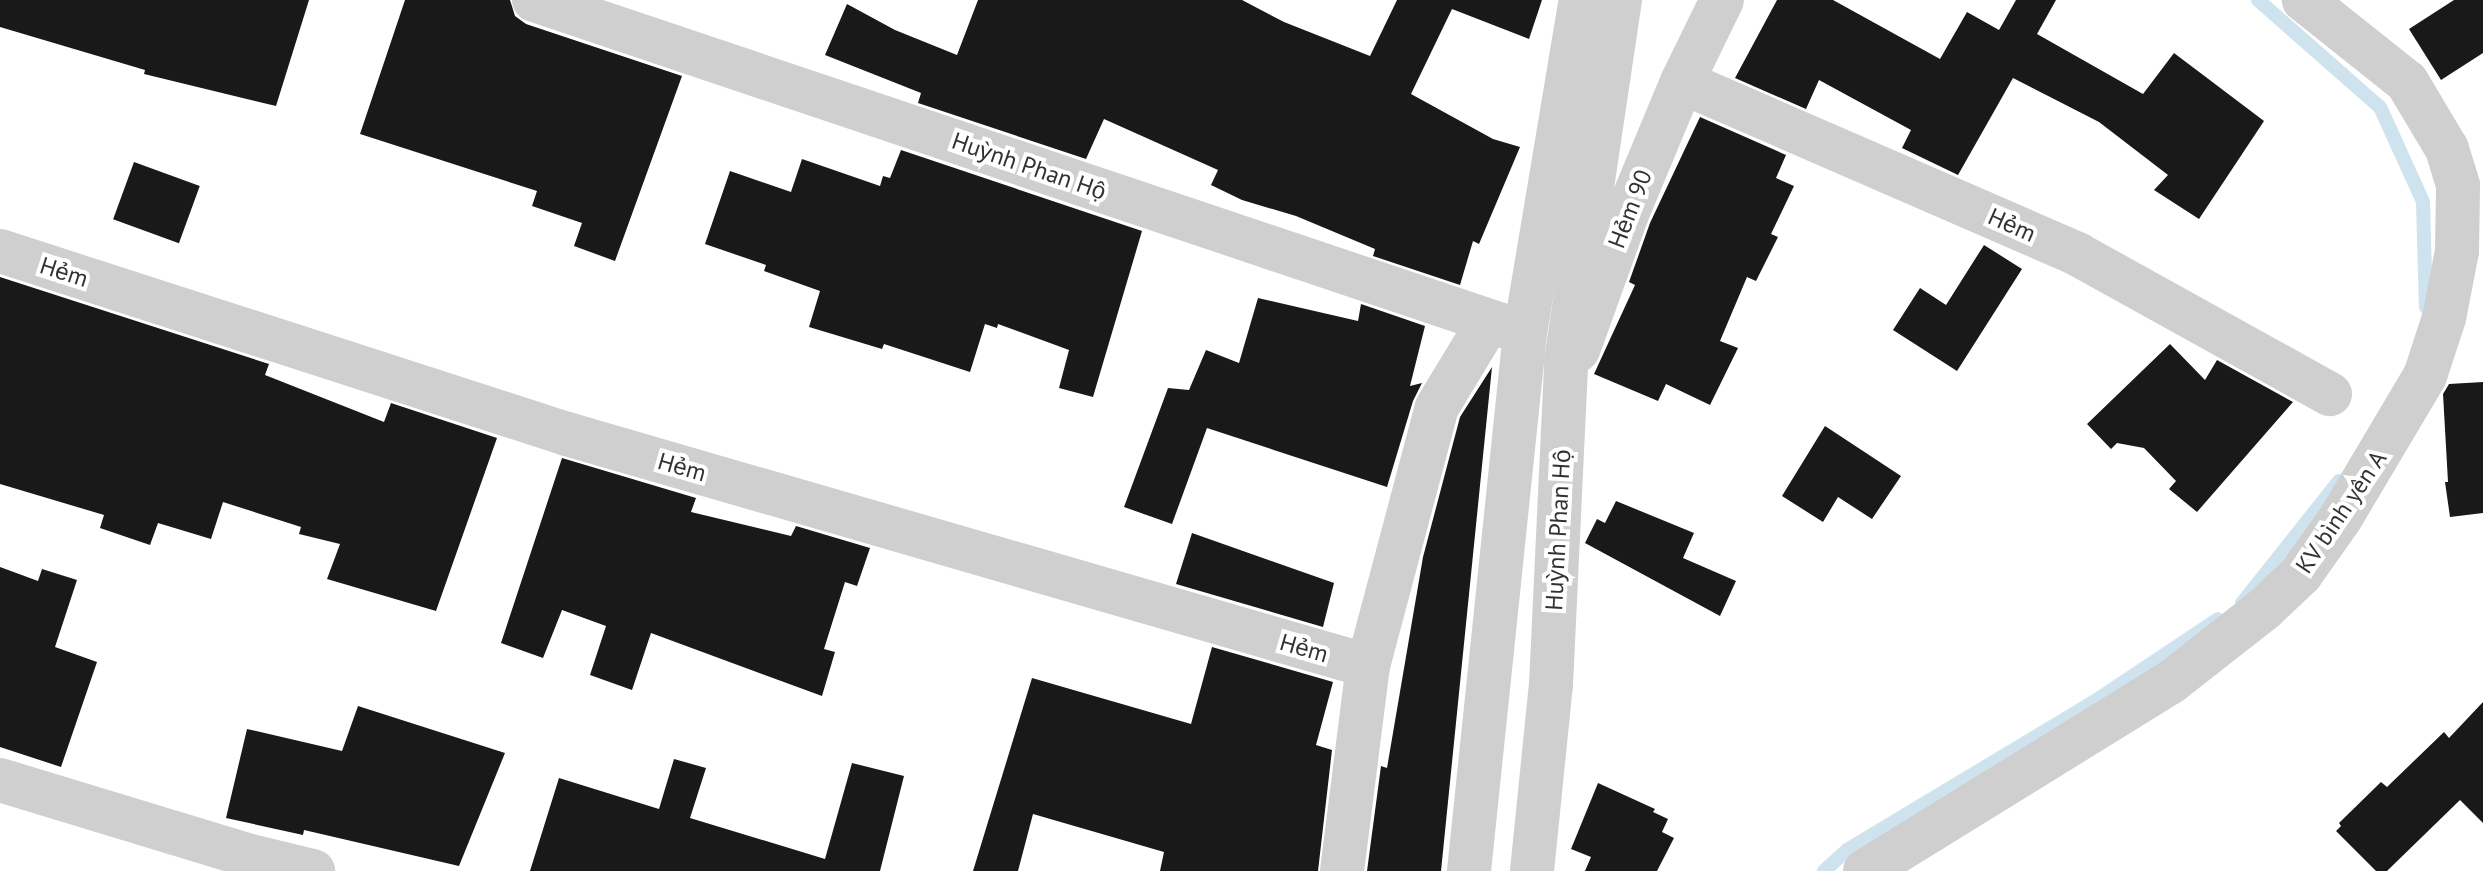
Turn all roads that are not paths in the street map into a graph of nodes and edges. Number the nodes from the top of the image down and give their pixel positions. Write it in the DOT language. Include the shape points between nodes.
graph roads {
  1 [pos="534,0"];
  2 [pos="1581,0"];
  3 [pos="1620,0"];
  4 [pos="1722,0"];
  5 [pos="2304,0"];
  6 [pos="1682,82"];
  7 [pos="0,251"];
  8 [pos="1507,327"];
  9 [pos="1566,361"];
  10 [pos="2330,394"];
  11 [pos="1368,666"];
  12 [pos="0,780"];
  13 [pos="313,871"];
  14 [pos="1342,871"];
  15 [pos="1469,871"];
  16 [pos="1532,871"];
  17 [pos="1865,871"];
  1 -- 8 [label="street, Huỳnh Phan Hộ"];
  2 -- 8 [label="street, Huỳnh Phan Hộ"];
  3 -- 9 [label="street, Huỳnh Phan Hộ"];
  4 -- 6 [label="street, Hẻm 90"];
  5 -- 17 [label="street, KV bình yên A" via="2407,82 2447,149 2458,185 2457,251 2444,318 2425,376 2340,519 2301,574 2264,609 2171,682"];
  6 -- 9 [label="street, Hẻm 90" via="1571,368"];
  6 -- 10 [label="street, Hẻm" via="2079,255"];
  7 -- 11 [label="street, Hẻm" via="567,434"];
  8 -- 9 [label="street"];
  8 -- 11 [label="street" via="1437,407"];
  8 -- 15 [label="street, Huỳnh Phan Hộ"];
  9 -- 16 [label="street, Huỳnh Phan Hộ" via="1551,685"];
  11 -- 14 [label="street"];
  12 -- 13 [label="street"];
}
